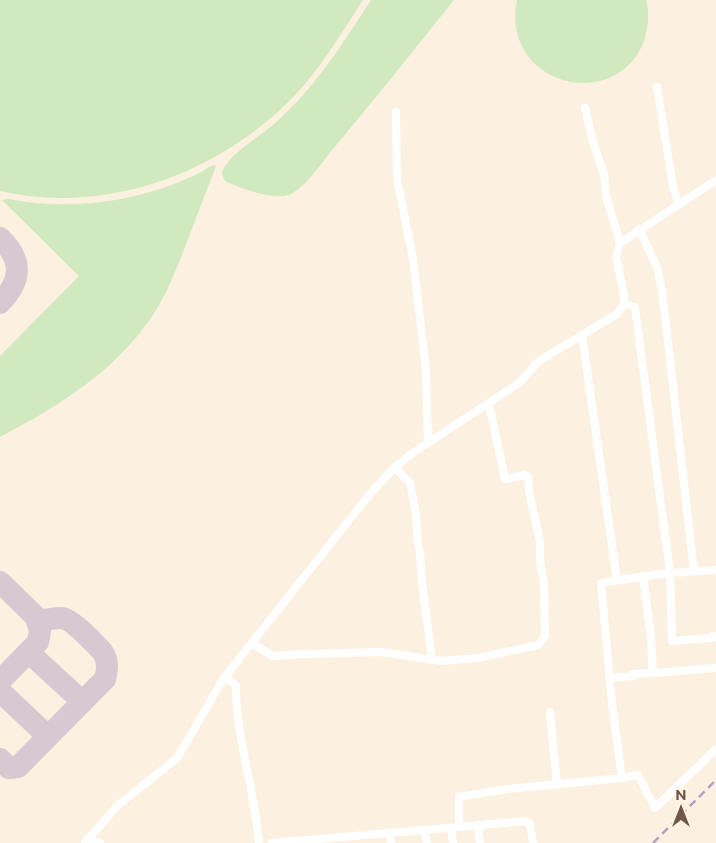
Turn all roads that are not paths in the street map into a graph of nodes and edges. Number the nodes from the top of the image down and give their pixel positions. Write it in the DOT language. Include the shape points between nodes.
graph roads {
  1 [pos="657,87"];
  2 [pos="585,108"];
  3 [pos="396,112"];
  4 [pos="716,180"];
  5 [pos="678,204"];
  6 [pos="639,230"];
  7 [pos="620,242"];
  8 [pos="624,304"];
  9 [pos="582,335"];
  10 [pos="488,404"];
  11 [pos="428,443"];
  12 [pos="395,468"];
  13 [pos="716,570"];
  14 [pos="694,571"];
  15 [pos="670,573"];
  16 [pos="643,576"];
  17 [pos="618,580"];
  18 [pos="716,636"];
  19 [pos="252,643"];
  20 [pos="432,660"];
  21 [pos="716,668"];
  22 [pos="653,673"];
  23 [pos="226,676"];
  24 [pos="609,678"];
  25 [pos="550,712"];
  26 [pos="716,749"];
  27 [pos="622,778"];
  28 [pos="556,785"];
  29 [pos="478,825"];
  30 [pos="455,828"];
  31 [pos="424,830"];
  32 [pos="389,833"];
  33 [pos="353,840"];
  34 [pos="318,841"];
  35 [pos="86,842"];
  36 [pos="288,842"];
  37 [pos="100,843"];
  38 [pos="259,843"];
  39 [pos="272,843"];
  40 [pos="391,843"];
  41 [pos="427,843"];
  42 [pos="453,843"];
  43 [pos="480,843"];
  44 [pos="533,843"];
  1 -- 5 [label="street"];
  2 -- 7 [label="street"];
  3 -- 11 [label="street" via="397,178 414,268 426,371"];
  4 -- 5 [label="street"];
  5 -- 6 [label="street"];
  6 -- 7 [label="street"];
  6 -- 14 [label="street" via="657,267 662,290"];
  7 -- 8 [label="street" via="616,257"];
  8 -- 9 [label="street" via="617,314"];
  8 -- 15 [label="street" via="636,307"];
  9 -- 10 [label="street" via="539,361 519,383"];
  9 -- 17 [label="street"];
  10 -- 11 [label="street"];
  10 -- 20 [label="street" via="505,479 528,477 540,542 545,636 538,645 502,653 478,658"];
  11 -- 12 [label="street"];
  12 -- 19 [label="street" via="369,495"];
  12 -- 20 [label="street" via="410,483 414,498"];
  13 -- 14 [label="street"];
  14 -- 15 [label="street"];
  15 -- 16 [label="street"];
  15 -- 18 [label="street" via="672,641"];
  16 -- 17 [label="street"];
  16 -- 22 [label="street"];
  17 -- 24 [label="street" via="601,583"];
  19 -- 20 [label="street" via="273,656 382,652"];
  19 -- 23 [label="street"];
  21 -- 22 [label="street"];
  22 -- 24 [label="street"];
  23 -- 35 [label="street" via="177,758 118,806"];
  23 -- 38 [label="street" via="236,686 242,751 254,800"];
  24 -- 27 [label="street"];
  25 -- 28 [label="street"];
  26 -- 27 [label="street" via="655,808 638,775"];
  27 -- 28 [label="street"];
  28 -- 30 [label="street" via="459,797"];
  29 -- 30 [label="street"];
  29 -- 43 [label="street"];
  29 -- 44 [label="street" via="528,822"];
  30 -- 31 [label="street"];
  30 -- 42 [label="street"];
  31 -- 32 [label="street"];
  31 -- 41 [label="street"];
  32 -- 33 [label="street"];
  32 -- 40 [label="street"];
  33 -- 34 [label="street"];
  34 -- 36 [label="street"];
  35 -- 37 [label="street"];
  36 -- 39 [label="street"];
}
